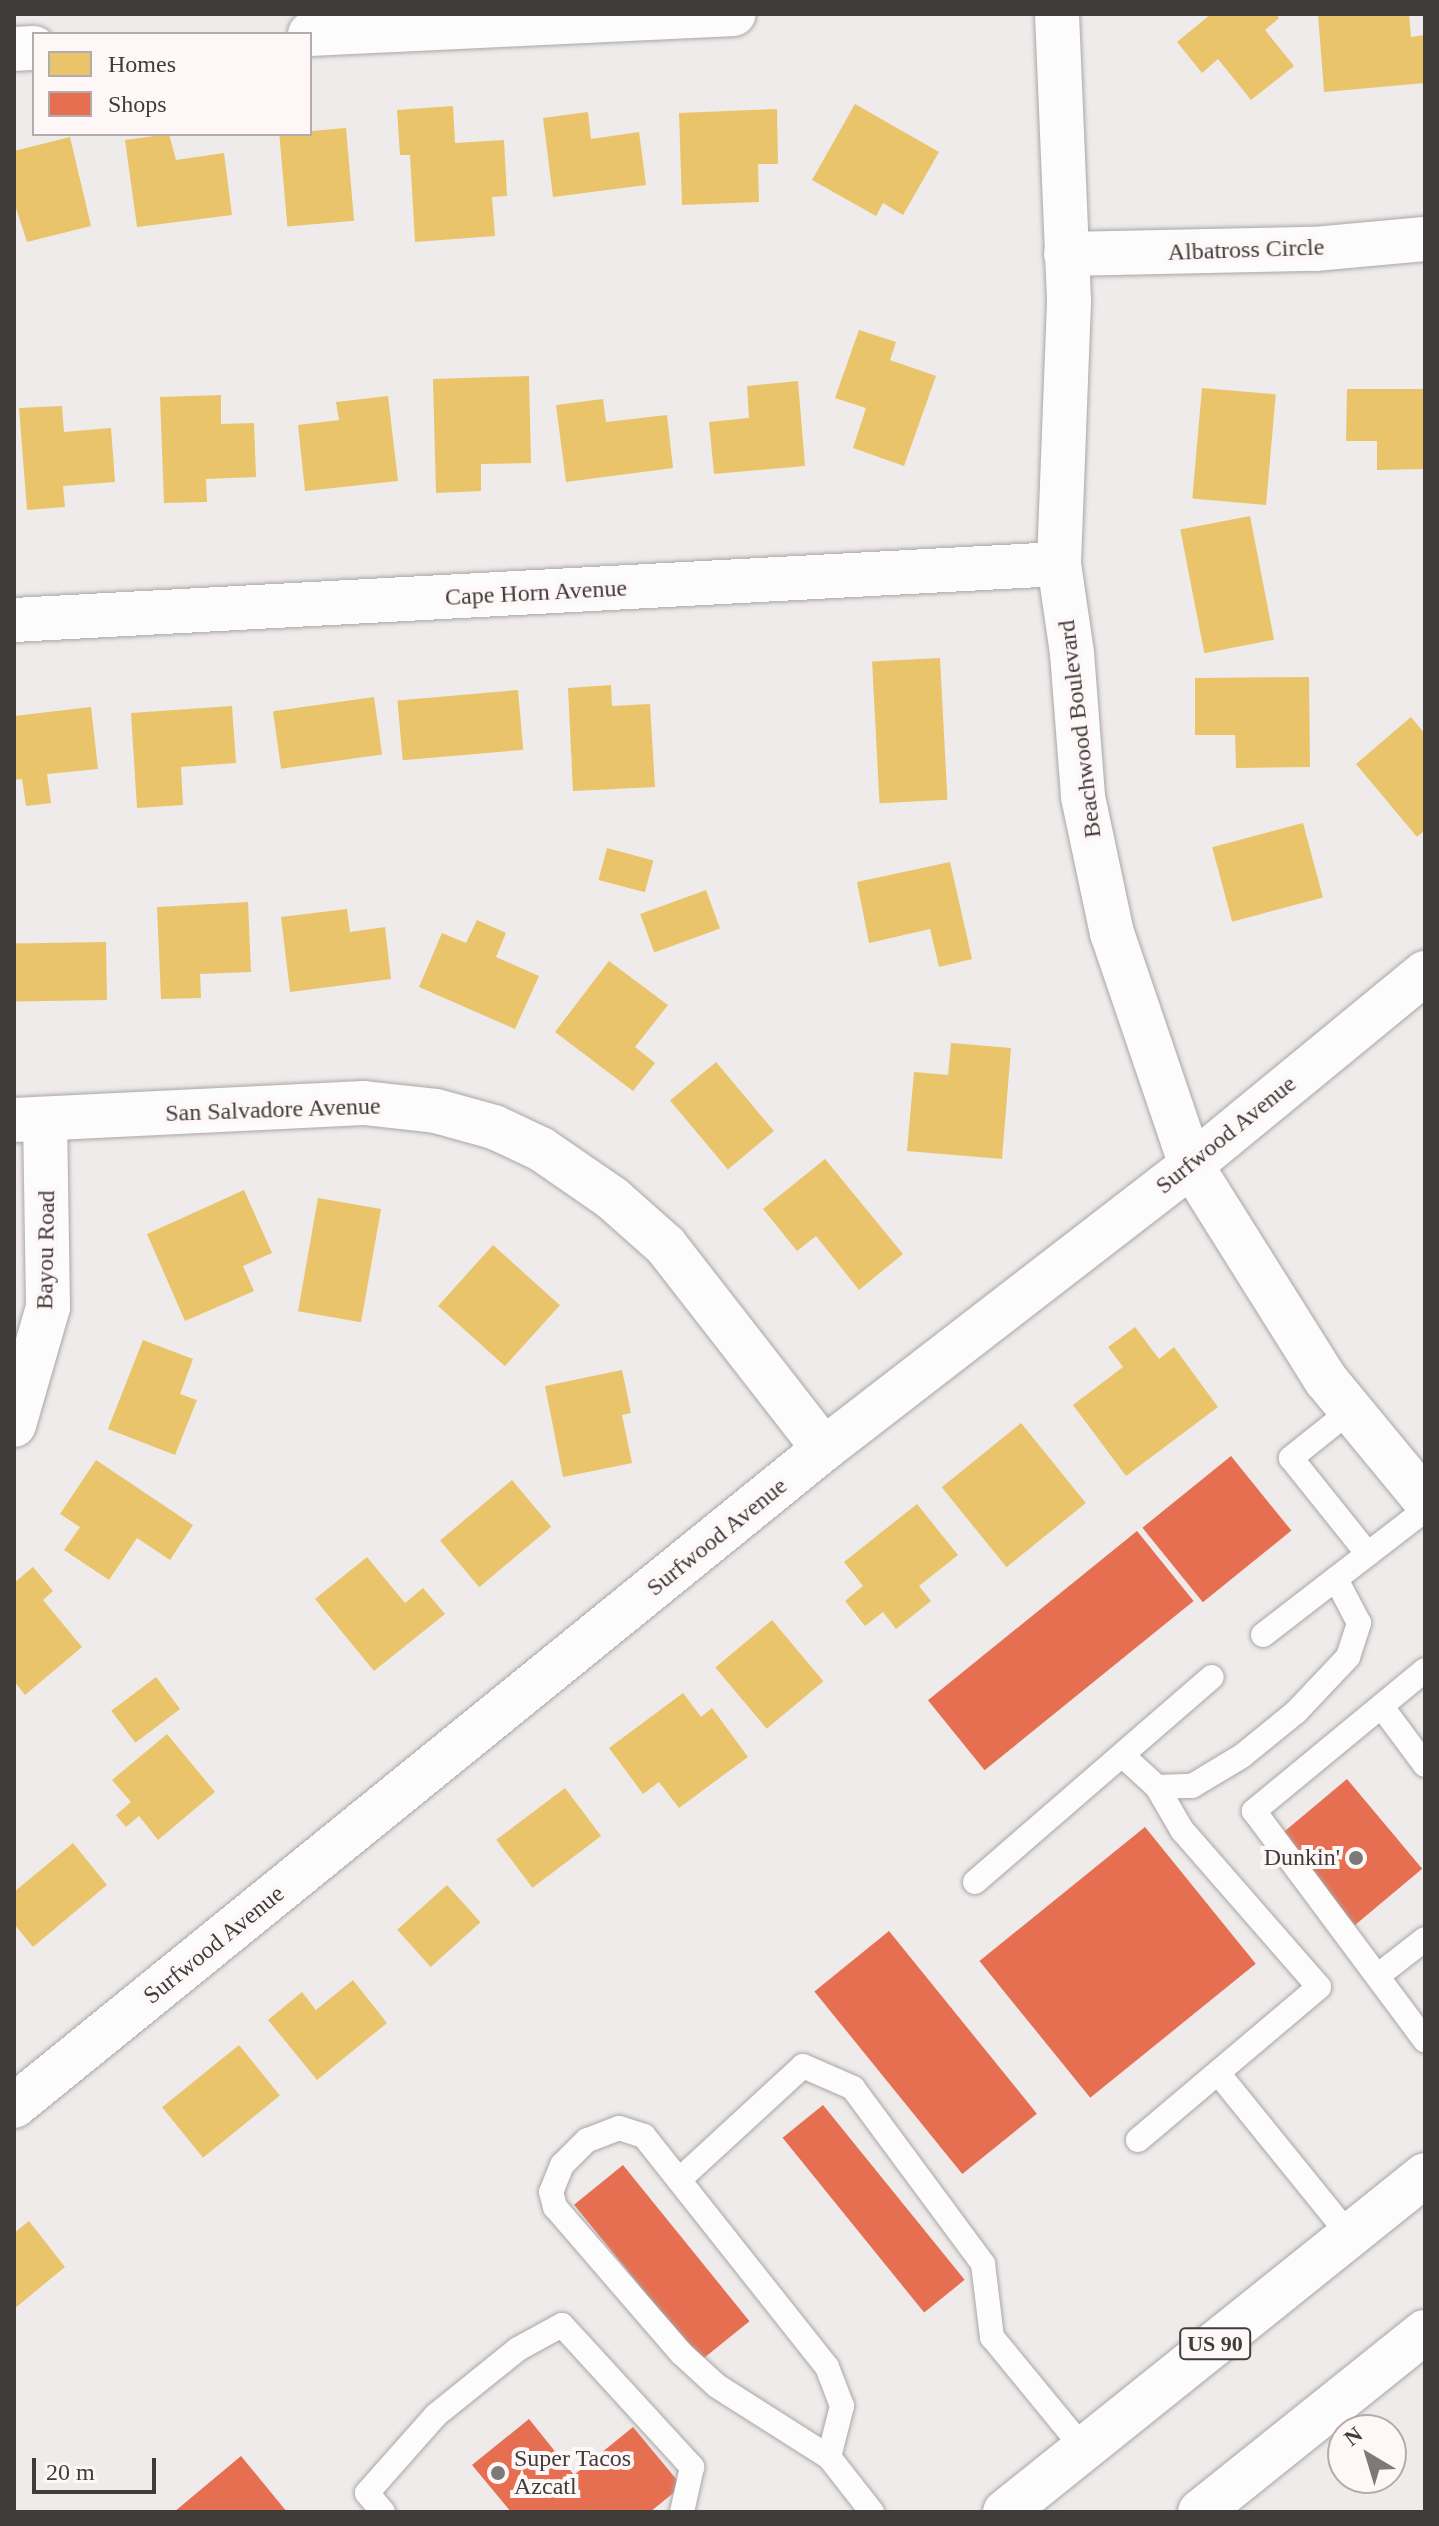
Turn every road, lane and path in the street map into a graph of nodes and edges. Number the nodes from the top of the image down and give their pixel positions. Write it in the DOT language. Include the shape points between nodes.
graph roads {
  1 [pos="734,14"];
  2 [pos="1057,14"];
  3 [pos="312,34"];
  4 [pos="1425,239"];
  5 [pos="1066,254"];
  6 [pos="1059,564"];
  7 [pos="14,620"];
  8 [pos="1425,973"];
  9 [pos="30,1119"];
  10 [pos="1191,1165"];
  11 [pos="1351,1410"];
  12 [pos="14,1425"];
  13 [pos="824,1449"];
  14 [pos="1425,1500"];
  15 [pos="1425,1510"];
  16 [pos="1368,1554"];
  17 [pos="1336,1579"];
  18 [pos="1263,1635"];
  19 [pos="1425,1670"];
  20 [pos="1212,1677"];
  21 [pos="1382,1707"];
  22 [pos="1122,1755"];
  23 [pos="1425,1765"];
  24 [pos="1157,1787"];
  25 [pos="975,1882"];
  26 [pos="1425,1939"];
  27 [pos="1380,1974"];
  28 [pos="1425,2040"];
  29 [pos="1218,2073"];
  30 [pos="14,2106"];
  31 [pos="1138,2140"];
  32 [pos="1425,2175"];
  33 [pos="679,2180"];
  34 [pos="1350,2236"];
  35 [pos="1425,2332"];
  36 [pos="1084,2449"];
  37 [pos="829,2457"];
  38 [pos="383,2512"];
  39 [pos="682,2512"];
  40 [pos="872,2512"];
  41 [pos="1005,2512"];
  42 [pos="1200,2512"];
  1 -- 3 [label="main road"];
  2 -- 5 [label="main road, Beachwood Boulevard"];
  4 -- 5 [label="main road, Albatross Circle" via="1315,249"];
  5 -- 6 [label="main road, Beachwood Boulevard"];
  6 -- 7 [label="main road, Cape Horn Avenue"];
  6 -- 10 [label="main road, Beachwood Boulevard" via="1083,797 1112,933"];
  8 -- 10 [label="main road, Surfwood Avenue"];
  9 -- 12 [label="main road, Bayou Road" via="48,1307"];
  9 -- 13 [label="main road, San Salvadore Avenue" via="364,1103 436,1111 494,1127 541,1149 666,1246"];
  10 -- 11 [label="main road, Beachwood Boulevard" via="1326,1380"];
  10 -- 13 [label="main road, Surfwood Avenue"];
  11 -- 14 [label="main road, Beachwood Boulevard"];
  11 -- 16 [label="lane" via="1291,1458"];
  13 -- 30 [label="main road, Surfwood Avenue"];
  15 -- 16 [label="lane"];
  16 -- 17 [label="lane"];
  17 -- 18 [label="lane"];
  17 -- 24 [label="lane" via="1359,1623 1348,1657 1296,1712 1242,1756 1192,1786"];
  19 -- 21 [label="lane"];
  20 -- 22 [label="lane"];
  21 -- 23 [label="lane"];
  21 -- 27 [label="lane" via="1254,1811"];
  22 -- 24 [label="lane"];
  22 -- 25 [label="lane"];
  24 -- 29 [label="lane" via="1182,1830 1319,1987"];
  26 -- 27 [label="lane"];
  27 -- 28 [label="lane"];
  29 -- 31 [label="lane"];
  29 -- 34 [label="lane"];
  32 -- 34 [label="main road, US 90"];
  33 -- 36 [label="lane" via="803,2066 853,2088 983,2264 992,2337"];
  33 -- 37 [label="lane" via="827,2367 842,2406"];
  33 -- 37 [label="lane" via="644,2136 619,2128 587,2140 562,2165 551,2192 555,2207 601,2266 681,2353 717,2386"];
  34 -- 36 [label="main road, US 90"];
  35 -- 42 [label="main road"];
  36 -- 41 [label="main road, US 90"];
  37 -- 40 [label="lane"];
  38 -- 39 [label="lane" via="367,2493 436,2415 518,2349 562,2325 692,2467"];
}
